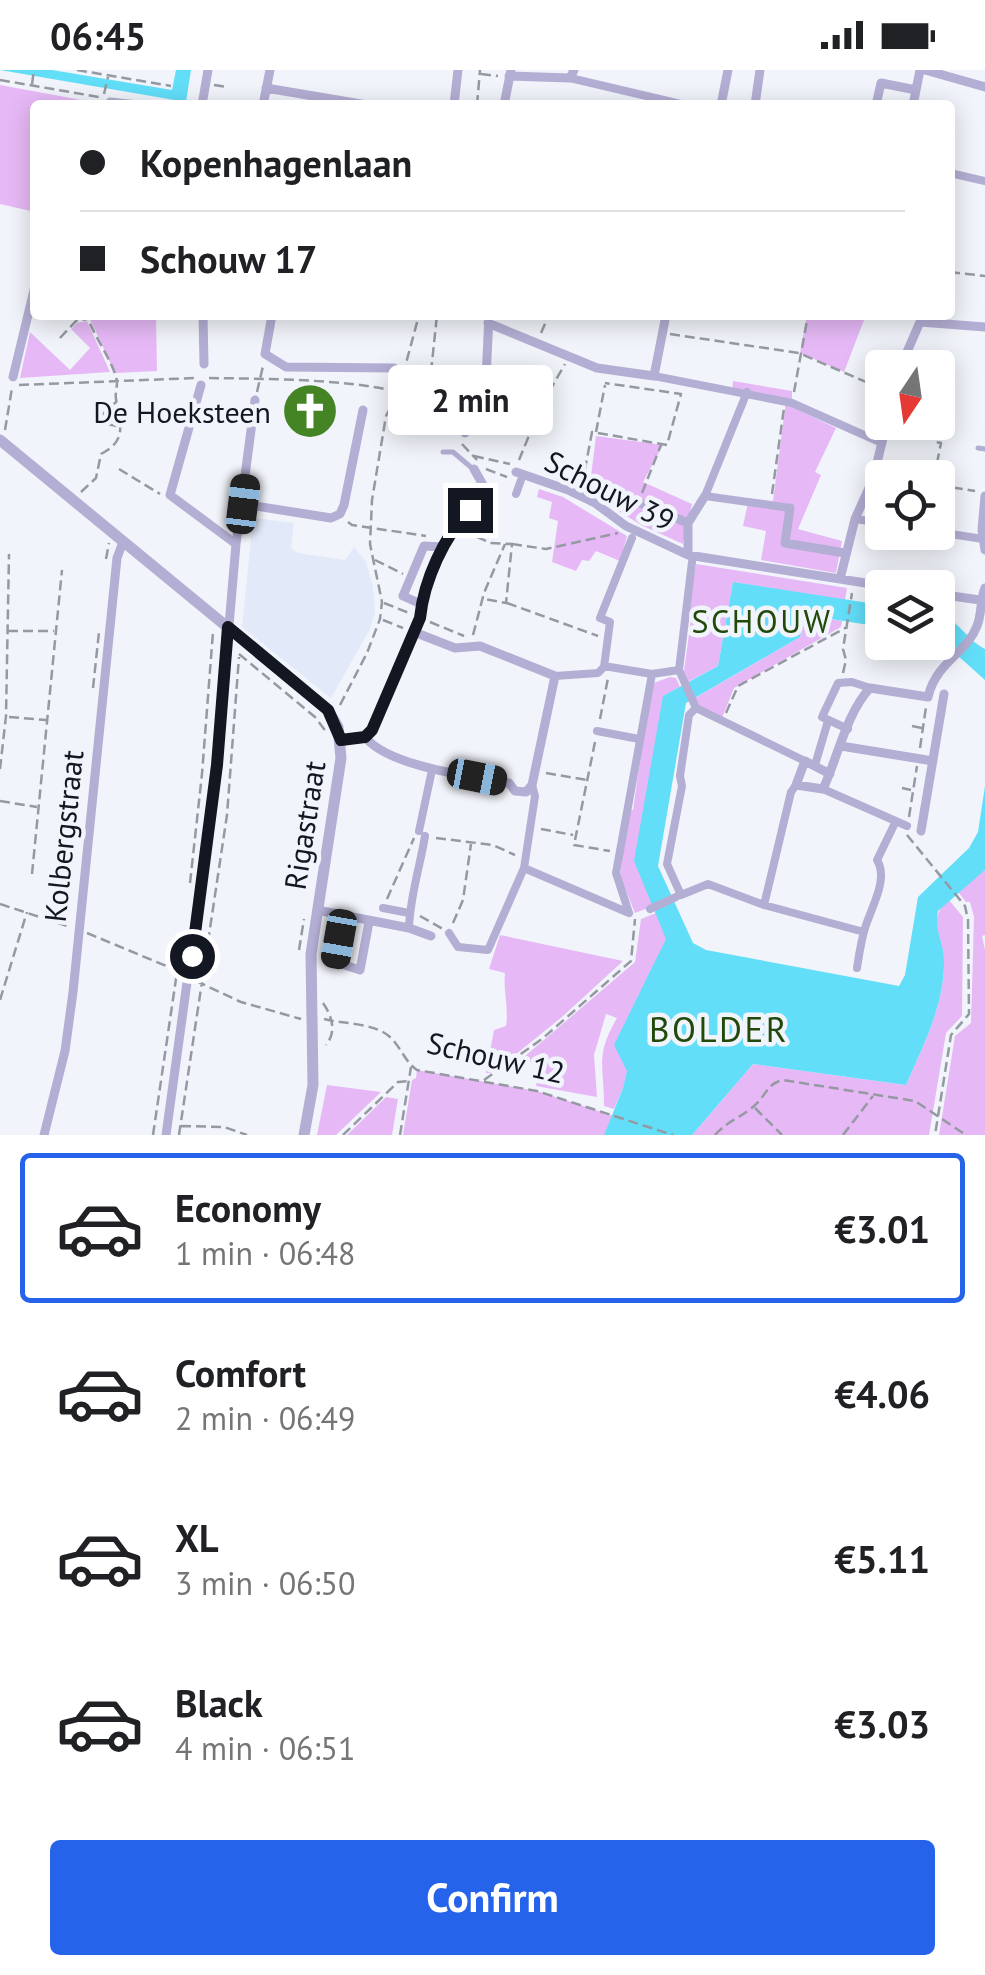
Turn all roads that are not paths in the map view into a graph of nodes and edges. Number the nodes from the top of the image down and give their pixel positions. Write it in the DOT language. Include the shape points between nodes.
graph roads {
  1 [pos="208,70"];
  2 [pos="270,70"];
  3 [pos="458,70"];
  4 [pos="728,70"];
  5 [pos="758,70"];
  6 [pos="923,70"];
  7 [pos="510,73"];
  8 [pos="572,74"];
  9 [pos="985,87"];
  10 [pos="266,88"];
  11 [pos="916,90"];
  12 [pos="203,100"];
  13 [pos="264,100"];
  14 [pos="337,100"];
  15 [pos="455,100"];
  16 [pos="505,100"];
  17 [pos="667,100"];
  18 [pos="722,100"];
  19 [pos="755,100"];
  20 [pos="877,100"];
  21 [pos="914,100"];
  22 [pos="955,174"];
  23 [pos="985,181"];
  24 [pos="30,308"];
  25 [pos="203,320"];
  26 [pos="271,320"];
  27 [pos="489,320"];
  28 [pos="491,320"];
  29 [pos="663,320"];
  30 [pos="916,320"];
  31 [pos="934,320"];
  32 [pos="985,326"];
  33 [pos="906,350"];
  34 [pos="204,364"];
  35 [pos="394,368"];
  36 [pos="654,376"];
  37 [pos="13,381"];
  38 [pos="201,385"];
  39 [pos="747,392"];
  40 [pos="256,400"];
  41 [pos="363,410"];
  42 [pos="465,433"];
  43 [pos="0,440"];
  44 [pos="883,440"];
  45 [pos="882,444"];
  46 [pos="442,452"];
  47 [pos="474,470"];
  48 [pos="518,473"];
  49 [pos="516,494"];
  50 [pos="985,494"];
  51 [pos="704,496"];
  52 [pos="638,502"];
  53 [pos="243,504"];
  54 [pos="790,508"];
  55 [pos="854,519"];
  56 [pos="865,521"];
  57 [pos="688,523"];
  58 [pos="955,536"];
  59 [pos="118,538"];
  60 [pos="632,538"];
  61 [pos="236,544"];
  62 [pos="984,544"];
  63 [pos="444,547"];
  64 [pos="845,553"];
  65 [pos="690,558"];
  66 [pos="840,579"];
  67 [pos="865,583"];
  68 [pos="985,588"];
  69 [pos="955,596"];
  70 [pos="980,600"];
  71 [pos="422,604"];
  72 [pos="228,627"];
  73 [pos="414,632"];
  74 [pos="607,667"];
  75 [pos="652,674"];
  76 [pos="680,674"];
  77 [pos="555,676"];
  78 [pos="870,688"];
  79 [pos="944,694"];
  80 [pos="695,706"];
  81 [pos="828,721"];
  82 [pos="848,729"];
  83 [pos="597,732"];
  84 [pos="365,737"];
  85 [pos="639,739"];
  86 [pos="335,740"];
  87 [pos="841,746"];
  88 [pos="932,762"];
  89 [pos="810,763"];
  90 [pos="432,770"];
  91 [pos="830,774"];
  92 [pos="532,785"];
  93 [pos="796,785"];
  94 [pos="823,789"];
  95 [pos="895,823"];
  96 [pos="907,826"];
  97 [pos="921,831"];
  98 [pos="524,864"];
  99 [pos="679,896"];
  100 [pos="764,905"];
  101 [pos="382,908"];
  102 [pos="650,909"];
  103 [pos="311,912"];
  104 [pos="409,913"];
  105 [pos="343,916"];
  106 [pos="369,922"];
  107 [pos="408,928"];
  108 [pos="864,932"];
  109 [pos="449,933"];
  110 [pos="431,936"];
  111 [pos="857,968"];
  112 [pos="44,1135"];
  113 [pos="166,1135"];
  114 [pos="304,1135"];
  1 -- 12 [label="street"];
  2 -- 10 [label="street"];
  3 -- 15 [label="street"];
  4 -- 18 [label="street"];
  5 -- 19 [label="street"];
  6 -- 9 [label="street"];
  6 -- 11 [label="street"];
  7 -- 8 [label="street"];
  7 -- 16 [label="street"];
  8 -- 17 [label="street"];
  10 -- 13 [label="street"];
  10 -- 14 [label="street"];
  11 -- 20 [label="street" via="882,83"];
  11 -- 21 [label="street"];
  22 -- 23 [label="street"];
  24 -- 37 [label="street"];
  25 -- 34 [label="street"];
  26 -- 35 [label="street" via="265,354 286,367"];
  27 -- 42 [label="street" via="486,380"];
  28 -- 36 [label="street" via="596,368"];
  29 -- 36 [label="street"];
  30 -- 33 [label="street"];
  31 -- 32 [label="street"];
  36 -- 39 [label="street"];
  38 -- 61 [label="street" via="170,495"];
  39 -- 45 [label="street" via="789,402"];
  39 -- 51 [label="street, Schouw 39"];
  40 -- 53 [label="street"];
  41 -- 53 [label="street" via="340,514"];
  43 -- 59 [label="street, Rigastraat"];
  44 -- 45 [label="street"];
  45 -- 55 [label="street"];
  46 -- 47 [label="lane" via="453,452"];
  47 -- 63 [label="street" via="487,492 453,527"];
  48 -- 49 [label="street"];
  48 -- 65 [label="street, Schouw 39" via="577,494"];
  50 -- 62 [label="street"];
  51 -- 54 [label="street, Schouw 39"];
  51 -- 57 [label="street, Schouw 39"];
  52 -- 57 [label="street, Schouw 39"];
  53 -- 61 [label="street"];
  54 -- 64 [label="street" via="785,543"];
  55 -- 56 [label="street"];
  55 -- 64 [label="street"];
  57 -- 65 [label="street, Schouw 39"];
  58 -- 62 [label="street"];
  59 -- 72 [label="street, Rigastraat"];
  59 -- 112 [label="street, Kolbergstraat" via="65,1051"];
  60 -- 74 [label="street" via="600,618 610,622"];
  61 -- 72 [label="street"];
  63 -- 71 [label="street"];
  63 -- 71 [label="street" via="424,546 403,596"];
  64 -- 66 [label="street"];
  65 -- 66 [label="street, Schouw 39"];
  65 -- 76 [label="street"];
  66 -- 67 [label="street, Schouw 39"];
  68 -- 70 [label="street"];
  69 -- 70 [label="street"];
  70 -- 78 [label="street" via="978,625 931,682 928,697"];
  71 -- 73 [label="street"];
  72 -- 86 [label="street, Rigastraat" via="328,710"];
  72 -- 113 [label="street" via="217,765"];
  73 -- 77 [label="street" via="454,648 476,646"];
  73 -- 84 [label="street"];
  74 -- 75 [label="street"];
  74 -- 77 [label="street"];
  75 -- 76 [label="street"];
  75 -- 85 [label="street"];
  76 -- 80 [label="street"];
  77 -- 92 [label="street"];
  78 -- 81 [label="street" via="838,683 822,717"];
  78 -- 82 [label="street"];
  79 -- 88 [label="street"];
  80 -- 89 [label="street"];
  80 -- 99 [label="street" via="688,715 667,864"];
  81 -- 82 [label="street"];
  81 -- 89 [label="street"];
  82 -- 87 [label="street"];
  83 -- 85 [label="street"];
  84 -- 86 [label="street"];
  84 -- 90 [label="street" via="373,747"];
  85 -- 98 [label="street" via="616,873 632,914"];
  86 -- 103 [label="street, Rigastraat" via="341,758"];
  87 -- 88 [label="street"];
  87 -- 91 [label="street"];
  88 -- 97 [label="street"];
  89 -- 91 [label="street"];
  89 -- 93 [label="street"];
  90 -- 92 [label="street" via="509,784 516,791"];
  90 -- 104 [label="street"];
  91 -- 94 [label="street"];
  92 -- 98 [label="street"];
  93 -- 94 [label="street"];
  93 -- 100 [label="street"];
  94 -- 95 [label="street"];
  95 -- 96 [label="street"];
  95 -- 108 [label="street" via="877,860 881,880"];
  98 -- 109 [label="street" via="485,952 458,947"];
  99 -- 100 [label="street" via="708,884"];
  99 -- 102 [label="street"];
  100 -- 108 [label="street"];
  101 -- 104 [label="street"];
  103 -- 105 [label="street"];
  103 -- 114 [label="street, Rigastraat" via="306,1019 313,1085"];
  104 -- 107 [label="street"];
  105 -- 106 [label="street"];
  105 -- 106 [label="street" via="335,962 360,970"];
  106 -- 107 [label="street"];
  107 -- 110 [label="street"];
  108 -- 111 [label="street"];
}
